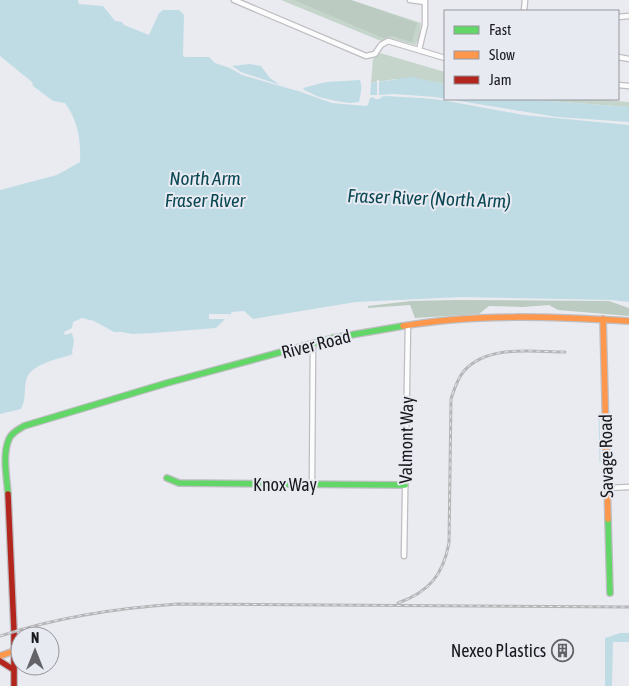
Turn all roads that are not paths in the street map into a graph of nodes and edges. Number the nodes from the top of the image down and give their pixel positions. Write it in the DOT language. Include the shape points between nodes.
graph roads {
  1 [pos="234,0"];
  2 [pos="410,0"];
  3 [pos="425,1"];
  4 [pos="419,50"];
  5 [pos="444,58"];
  6 [pos="603,319"];
  7 [pos="629,320"];
  8 [pos="408,325"];
  9 [pos="314,343"];
  10 [pos="167,478"];
  11 [pos="312,484"];
  12 [pos="405,486"];
  13 [pos="629,487"];
  14 [pos="607,488"];
  15 [pos="404,556"];
  16 [pos="610,593"];
  17 [pos="13,626"];
  1 -- 4 [label="street" via="366,56 372,56 388,41"];
  2 -- 3 [label="street"];
  3 -- 4 [label="street" via="425,25"];
  4 -- 5 [label="street"];
  6 -- 7 [label="street, River Road"];
  6 -- 8 [label="street, River Road" via="528,317"];
  6 -- 14 [label="street, Savage Road"];
  8 -- 9 [label="street, River Road"];
  8 -- 12 [label="street, Valmont Way"];
  9 -- 11 [label="street"];
  9 -- 17 [label="street, River Road" via="91,405 24,426 13,433 6,452"];
  10 -- 11 [label="street, Knox Way" via="179,483"];
  11 -- 12 [label="street, Knox Way"];
  12 -- 15 [label="street, Valmont Way"];
  13 -- 14 [label="street"];
  14 -- 16 [label="street, Savage Road"];
}
